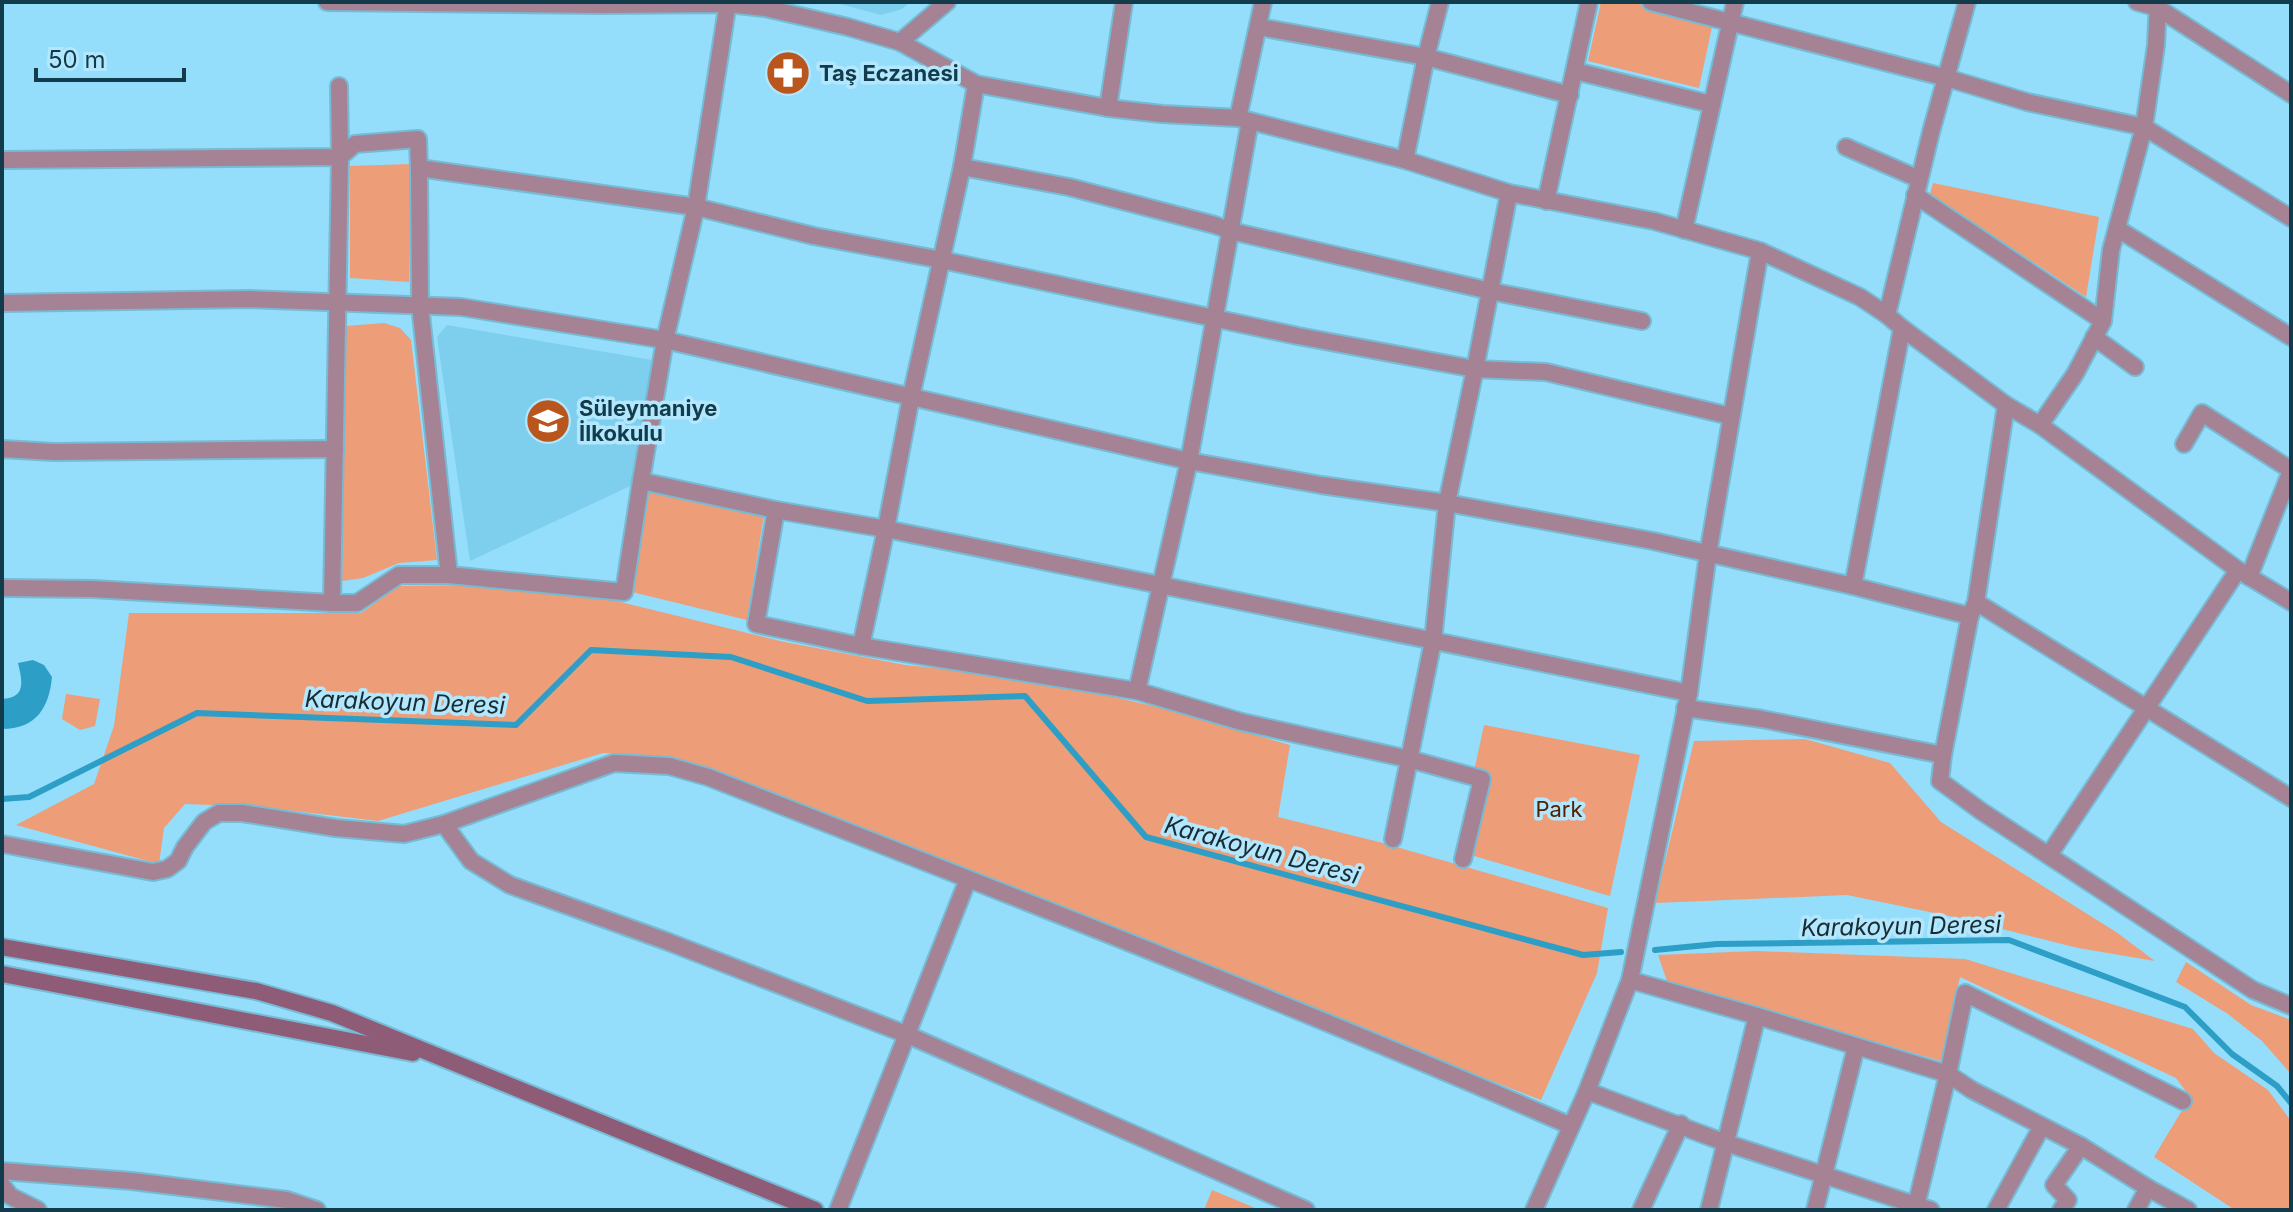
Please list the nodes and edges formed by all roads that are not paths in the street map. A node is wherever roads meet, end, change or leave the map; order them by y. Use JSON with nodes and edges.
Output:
{"nodes":[{"id":1,"x":327,"y":2,"type":"edge"},
{"id":2,"x":947,"y":2,"type":"edge"},
{"id":3,"x":1124,"y":2,"type":"edge"},
{"id":4,"x":1263,"y":2,"type":"edge"},
{"id":5,"x":1440,"y":2,"type":"edge"},
{"id":6,"x":1589,"y":2,"type":"edge"},
{"id":7,"x":1651,"y":2,"type":"edge"},
{"id":8,"x":1735,"y":2,"type":"edge"},
{"id":9,"x":1967,"y":2,"type":"edge"},
{"id":10,"x":2137,"y":2,"type":"edge"},
{"id":11,"x":521,"y":3,"type":"edge"},
{"id":12,"x":728,"y":3,"type":"edge"},
{"id":13,"x":2161,"y":4,"type":"edge"},
{"id":14,"x":1731,"y":24,"type":"junction"},
{"id":15,"x":1259,"y":27,"type":"junction"},
{"id":16,"x":900,"y":42,"type":"junction"},
{"id":17,"x":1426,"y":57,"type":"junction"},
{"id":18,"x":1575,"y":71,"type":"junction"},
{"id":19,"x":1947,"y":78,"type":"junction"},
{"id":20,"x":976,"y":84,"type":"junction"},
{"id":21,"x":339,"y":86,"type":"dead end"},
{"id":22,"x":2291,"y":94,"type":"edge"},
{"id":23,"x":1570,"y":95,"type":"junction"},
{"id":24,"x":1711,"y":104,"type":"junction"},
{"id":25,"x":1108,"y":108,"type":"junction"},
{"id":26,"x":1244,"y":120,"type":"junction"},
{"id":27,"x":2144,"y":127,"type":"junction"},
{"id":28,"x":1846,"y":147,"type":"dead end"},
{"id":29,"x":340,"y":157,"type":"junction"},
{"id":30,"x":2,"y":160,"type":"edge"},
{"id":31,"x":1405,"y":160,"type":"junction"},
{"id":32,"x":962,"y":167,"type":"junction"},
{"id":33,"x":419,"y":168,"type":"junction"},
{"id":34,"x":1917,"y":187,"type":"junction"},
{"id":35,"x":1509,"y":193,"type":"junction"},
{"id":36,"x":1546,"y":201,"type":"junction"},
{"id":37,"x":696,"y":207,"type":"junction"},
{"id":38,"x":2291,"y":218,"type":"edge"},
{"id":39,"x":2118,"y":229,"type":"junction"},
{"id":40,"x":1684,"y":230,"type":"junction"},
{"id":41,"x":1231,"y":231,"type":"junction"},
{"id":42,"x":1760,"y":251,"type":"junction"},
{"id":43,"x":942,"y":260,"type":"junction"},
{"id":44,"x":1490,"y":291,"type":"junction"},
{"id":45,"x":2,"y":303,"type":"edge"},
{"id":46,"x":337,"y":303,"type":"junction"},
{"id":47,"x":420,"y":305,"type":"junction"},
{"id":48,"x":1887,"y":315,"type":"junction"},
{"id":49,"x":1214,"y":317,"type":"junction"},
{"id":50,"x":1642,"y":321,"type":"dead end"},
{"id":51,"x":2103,"y":321,"type":"junction"},
{"id":52,"x":1902,"y":328,"type":"junction"},
{"id":53,"x":2094,"y":337,"type":"junction"},
{"id":54,"x":2291,"y":337,"type":"edge"},
{"id":55,"x":665,"y":340,"type":"junction"},
{"id":56,"x":2135,"y":367,"type":"dead end"},
{"id":57,"x":1475,"y":369,"type":"junction"},
{"id":58,"x":911,"y":397,"type":"junction"},
{"id":59,"x":2006,"y":405,"type":"junction"},
{"id":60,"x":1730,"y":416,"type":"junction"},
{"id":61,"x":2040,"y":425,"type":"junction"},
{"id":62,"x":2184,"y":444,"type":"dead end"},
{"id":63,"x":2,"y":449,"type":"edge"},
{"id":64,"x":335,"y":449,"type":"junction"},
{"id":65,"x":1189,"y":461,"type":"junction"},
{"id":66,"x":2291,"y":471,"type":"edge"},
{"id":67,"x":641,"y":481,"type":"junction"},
{"id":68,"x":1447,"y":503,"type":"junction"},
{"id":69,"x":776,"y":510,"type":"junction"},
{"id":70,"x":886,"y":529,"type":"junction"},
{"id":71,"x":1708,"y":554,"type":"junction"},
{"id":72,"x":2243,"y":573,"type":"junction"},
{"id":73,"x":449,"y":575,"type":"junction"},
{"id":74,"x":1160,"y":586,"type":"junction"},
{"id":75,"x":1853,"y":586,"type":"junction"},
{"id":76,"x":2,"y":588,"type":"edge"},
{"id":77,"x":2291,"y":602,"type":"edge"},
{"id":78,"x":332,"y":603,"type":"junction"},
{"id":79,"x":1973,"y":609,"type":"junction"},
{"id":80,"x":1433,"y":641,"type":"junction"},
{"id":81,"x":861,"y":646,"type":"junction"},
{"id":82,"x":1137,"y":691,"type":"junction"},
{"id":83,"x":1687,"y":701,"type":"junction"},
{"id":84,"x":2148,"y":707,"type":"junction"},
{"id":85,"x":1943,"y":755,"type":"junction"},
{"id":86,"x":1409,"y":759,"type":"junction"},
{"id":87,"x":2291,"y":798,"type":"edge"},
{"id":88,"x":444,"y":824,"type":"junction"},
{"id":89,"x":1393,"y":839,"type":"dead end"},
{"id":90,"x":2,"y":844,"type":"edge"},
{"id":91,"x":2049,"y":855,"type":"junction"},
{"id":92,"x":1463,"y":859,"type":"dead end"},
{"id":93,"x":968,"y":879,"type":"junction"},
{"id":94,"x":2,"y":947,"type":"edge"},
{"id":95,"x":2,"y":974,"type":"edge"},
{"id":96,"x":1630,"y":980,"type":"junction"},
{"id":97,"x":2291,"y":1006,"type":"edge"},
{"id":98,"x":1757,"y":1016,"type":"junction"},
{"id":99,"x":908,"y":1035,"type":"junction"},
{"id":100,"x":1856,"y":1047,"type":"junction"},
{"id":101,"x":447,"y":1059,"type":"junction"},
{"id":102,"x":1948,"y":1074,"type":"junction"},
{"id":103,"x":1587,"y":1091,"type":"junction"},
{"id":104,"x":2183,"y":1101,"type":"dead end"},
{"id":105,"x":1681,"y":1124,"type":"junction"},
{"id":106,"x":1571,"y":1126,"type":"junction"},
{"id":107,"x":2042,"y":1126,"type":"junction"},
{"id":108,"x":1726,"y":1143,"type":"junction"},
{"id":109,"x":2081,"y":1146,"type":"junction"},
{"id":110,"x":2,"y":1171,"type":"edge"},
{"id":111,"x":1824,"y":1176,"type":"junction"},
{"id":112,"x":2,"y":1185,"type":"edge"},
{"id":113,"x":2148,"y":1188,"type":"junction"},
{"id":114,"x":1921,"y":1209,"type":"edge"},
{"id":115,"x":38,"y":1210,"type":"edge"},
{"id":116,"x":317,"y":1210,"type":"edge"},
{"id":117,"x":815,"y":1210,"type":"edge"},
{"id":118,"x":838,"y":1210,"type":"edge"},
{"id":119,"x":1306,"y":1210,"type":"edge"},
{"id":120,"x":1534,"y":1210,"type":"edge"},
{"id":121,"x":1641,"y":1210,"type":"edge"},
{"id":122,"x":1709,"y":1210,"type":"edge"},
{"id":123,"x":1815,"y":1210,"type":"edge"},
{"id":124,"x":1996,"y":1210,"type":"edge"},
{"id":125,"x":2061,"y":1210,"type":"edge"},
{"id":126,"x":2136,"y":1210,"type":"edge"},
{"id":127,"x":2188,"y":1210,"type":"edge"}],
"edges":[{"from":1,"to":11,"type":"street"},
{"from":2,"to":16,"type":"street"},
{"from":3,"to":25,"type":"street"},
{"from":4,"to":15,"type":"street"},
{"from":5,"to":17,"type":"street"},
{"from":6,"to":18,"type":"street"},
{"from":7,"to":14,"type":"street"},
{"from":8,"to":14,"type":"street"},
{"from":9,"to":19,"type":"street"},
{"from":10,"to":13,"type":"street"},
{"from":11,"to":12,"type":"street"},
{"from":12,"to":16,"type":"street"},
{"from":12,"to":37,"type":"street"},
{"from":13,"to":22,"type":"street"},
{"from":13,"to":27,"type":"street"},
{"from":14,"to":19,"type":"street"},
{"from":14,"to":24,"type":"street"},
{"from":15,"to":17,"type":"street"},
{"from":15,"to":26,"type":"street"},
{"from":16,"to":20,"type":"street"},
{"from":17,"to":23,"type":"street"},
{"from":17,"to":31,"type":"street"},
{"from":18,"to":23,"type":"street"},
{"from":18,"to":24,"type":"street"},
{"from":19,"to":27,"type":"street"},
{"from":19,"to":34,"type":"street"},
{"from":20,"to":25,"type":"street"},
{"from":20,"to":32,"type":"street"},
{"from":21,"to":29,"type":"street"},
{"from":23,"to":36,"type":"street"},
{"from":24,"to":40,"type":"street"},
{"from":25,"to":26,"type":"street"},
{"from":26,"to":31,"type":"street"},
{"from":26,"to":41,"type":"street"},
{"from":27,"to":38,"type":"street"},
{"from":27,"to":39,"type":"street"},
{"from":28,"to":34,"type":"street"},
{"from":29,"to":30,"type":"street"},
{"from":29,"to":33,"type":"street"},
{"from":29,"to":46,"type":"street"},
{"from":31,"to":35,"type":"street"},
{"from":32,"to":41,"type":"street"},
{"from":32,"to":43,"type":"street"},
{"from":33,"to":37,"type":"street"},
{"from":33,"to":47,"type":"street"},
{"from":34,"to":48,"type":"street"},
{"from":34,"to":51,"type":"street"},
{"from":35,"to":36,"type":"street"},
{"from":35,"to":44,"type":"street"},
{"from":36,"to":40,"type":"street"},
{"from":37,"to":43,"type":"street"},
{"from":37,"to":55,"type":"street"},
{"from":39,"to":51,"type":"street"},
{"from":39,"to":54,"type":"street"},
{"from":40,"to":42,"type":"street"},
{"from":41,"to":44,"type":"street"},
{"from":41,"to":49,"type":"street"},
{"from":42,"to":48,"type":"street"},
{"from":42,"to":60,"type":"street"},
{"from":43,"to":49,"type":"street"},
{"from":43,"to":58,"type":"street"},
{"from":44,"to":50,"type":"street"},
{"from":44,"to":57,"type":"street"},
{"from":45,"to":46,"type":"street"},
{"from":46,"to":47,"type":"street"},
{"from":46,"to":64,"type":"street"},
{"from":47,"to":55,"type":"street"},
{"from":47,"to":73,"type":"street"},
{"from":48,"to":52,"type":"street"},
{"from":49,"to":57,"type":"street"},
{"from":49,"to":65,"type":"street"},
{"from":51,"to":53,"type":"street"},
{"from":52,"to":59,"type":"street"},
{"from":52,"to":75,"type":"street"},
{"from":53,"to":56,"type":"street"},
{"from":53,"to":61,"type":"street"},
{"from":55,"to":58,"type":"street"},
{"from":55,"to":67,"type":"street"},
{"from":57,"to":60,"type":"street"},
{"from":57,"to":68,"type":"street"},
{"from":58,"to":65,"type":"street"},
{"from":58,"to":70,"type":"street"},
{"from":59,"to":61,"type":"street"},
{"from":59,"to":79,"type":"street"},
{"from":60,"to":71,"type":"street"},
{"from":61,"to":72,"type":"street"},
{"from":62,"to":66,"type":"street"},
{"from":63,"to":64,"type":"street"},
{"from":64,"to":78,"type":"street"},
{"from":65,"to":68,"type":"street"},
{"from":65,"to":74,"type":"street"},
{"from":66,"to":72,"type":"street"},
{"from":67,"to":69,"type":"street"},
{"from":67,"to":73,"type":"street"},
{"from":68,"to":71,"type":"street"},
{"from":68,"to":80,"type":"street"},
{"from":69,"to":70,"type":"street"},
{"from":69,"to":81,"type":"street"},
{"from":70,"to":74,"type":"street"},
{"from":70,"to":81,"type":"street"},
{"from":71,"to":75,"type":"street"},
{"from":71,"to":83,"type":"street"},
{"from":72,"to":77,"type":"street"},
{"from":72,"to":84,"type":"street"},
{"from":73,"to":78,"type":"street"},
{"from":74,"to":80,"type":"street"},
{"from":74,"to":82,"type":"street"},
{"from":75,"to":79,"type":"street"},
{"from":76,"to":78,"type":"street"},
{"from":79,"to":84,"type":"street"},
{"from":79,"to":85,"type":"street"},
{"from":80,"to":83,"type":"street"},
{"from":80,"to":86,"type":"street"},
{"from":81,"to":82,"type":"street"},
{"from":82,"to":86,"type":"street"},
{"from":83,"to":85,"type":"street"},
{"from":83,"to":96,"type":"street"},
{"from":84,"to":87,"type":"street"},
{"from":84,"to":91,"type":"street"},
{"from":85,"to":91,"type":"street"},
{"from":86,"to":89,"type":"street"},
{"from":86,"to":92,"type":"street"},
{"from":88,"to":90,"type":"street"},
{"from":88,"to":93,"type":"street"},
{"from":88,"to":99,"type":"street"},
{"from":91,"to":97,"type":"street"},
{"from":93,"to":99,"type":"street"},
{"from":93,"to":106,"type":"street"},
{"from":94,"to":101,"type":"main road"},
{"from":95,"to":101,"type":"main road"},
{"from":96,"to":98,"type":"street"},
{"from":96,"to":103,"type":"street"},
{"from":98,"to":100,"type":"street"},
{"from":98,"to":108,"type":"street"},
{"from":99,"to":118,"type":"street"},
{"from":99,"to":119,"type":"street"},
{"from":100,"to":102,"type":"street"},
{"from":100,"to":111,"type":"street"},
{"from":101,"to":117,"type":"main road"},
{"from":102,"to":104,"type":"street"},
{"from":102,"to":107,"type":"street"},
{"from":102,"to":114,"type":"street"},
{"from":103,"to":105,"type":"street"},
{"from":103,"to":106,"type":"street"},
{"from":105,"to":108,"type":"street"},
{"from":105,"to":121,"type":"street"},
{"from":106,"to":120,"type":"street"},
{"from":107,"to":109,"type":"street"},
{"from":107,"to":124,"type":"street"},
{"from":108,"to":111,"type":"street"},
{"from":108,"to":122,"type":"street"},
{"from":109,"to":113,"type":"street"},
{"from":109,"to":125,"type":"street"},
{"from":110,"to":116,"type":"street"},
{"from":111,"to":114,"type":"street"},
{"from":111,"to":123,"type":"street"},
{"from":112,"to":115,"type":"street"},
{"from":113,"to":126,"type":"street"},
{"from":113,"to":127,"type":"street"}]}
